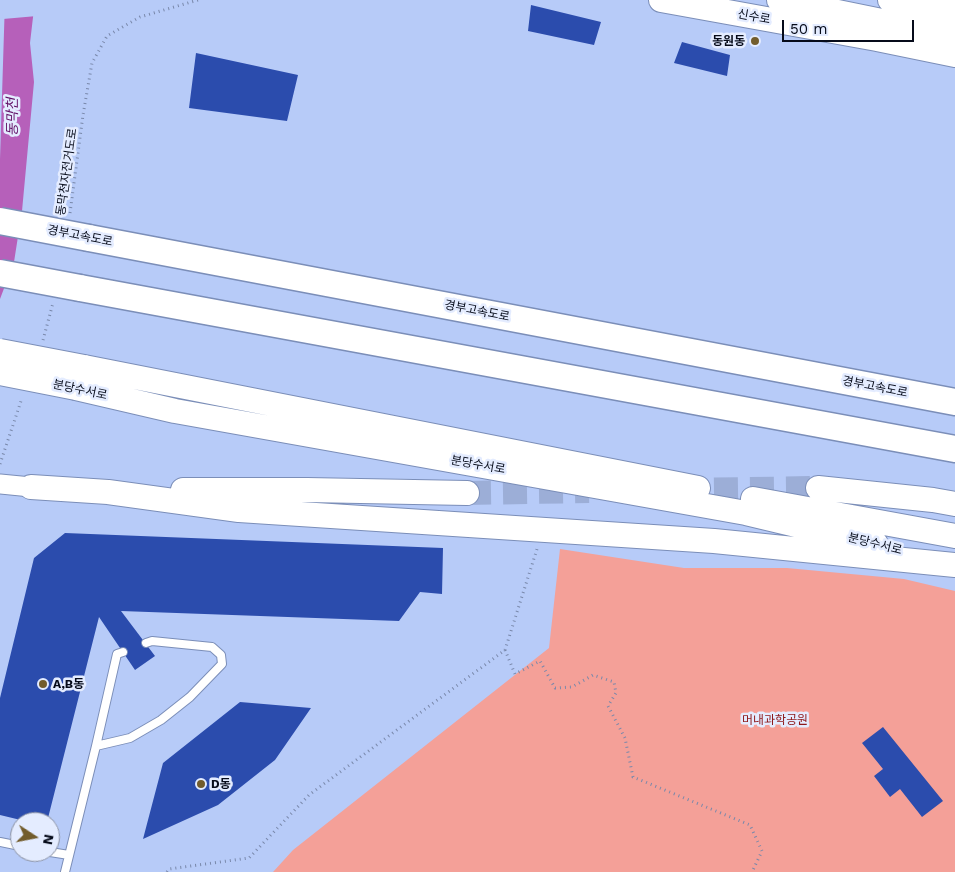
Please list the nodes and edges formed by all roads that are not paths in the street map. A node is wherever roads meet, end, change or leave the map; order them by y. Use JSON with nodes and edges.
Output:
{"nodes":[{"id":1,"x":661,"y":0,"type":"edge"},
{"id":2,"x":778,"y":0,"type":"edge"},
{"id":3,"x":955,"y":12,"type":"edge"},
{"id":4,"x":883,"y":20,"type":"edge"},
{"id":5,"x":955,"y":36,"type":"edge"},
{"id":6,"x":955,"y":55,"type":"edge"},
{"id":7,"x":955,"y":65,"type":"edge"},
{"id":8,"x":0,"y":221,"type":"edge"},
{"id":9,"x":0,"y":273,"type":"edge"},
{"id":10,"x":0,"y":351,"type":"edge"},
{"id":11,"x":0,"y":373,"type":"edge"},
{"id":12,"x":80,"y":378,"type":"junction"},
{"id":13,"x":955,"y":402,"type":"edge"},
{"id":14,"x":955,"y":450,"type":"edge"},
{"id":15,"x":0,"y":484,"type":"edge"},
{"id":16,"x":31,"y":487,"type":"joint"},
{"id":17,"x":818,"y":488,"type":"tunnel mouth"},
{"id":18,"x":108,"y":492,"type":"junction"},
{"id":19,"x":467,"y":493,"type":"tunnel mouth"},
{"id":20,"x":955,"y":504,"type":"edge"},
{"id":21,"x":955,"y":536,"type":"edge"},
{"id":22,"x":955,"y":564,"type":"edge"},
{"id":23,"x":146,"y":643,"type":"dead end"},
{"id":24,"x":123,"y":652,"type":"dead end"},
{"id":25,"x":96,"y":746,"type":"junction"},
{"id":26,"x":60,"y":854,"type":"edge"},
{"id":27,"x":69,"y":855,"type":"junction"},
{"id":28,"x":65,"y":872,"type":"edge"}],
"edges":[{"from":1,"to":4,"type":"main road","name":"신수로"},
{"from":2,"to":4,"type":"main road"},
{"from":3,"to":4,"type":"main road"},
{"from":4,"to":5,"type":"main road"},
{"from":4,"to":6,"type":"main road"},
{"from":4,"to":7,"type":"main road"},
{"from":8,"to":13,"type":"highway","name":"경부고속도로","bridge":true},
{"from":9,"to":14,"type":"highway","bridge":true},
{"from":10,"to":12,"type":"main road","name":"분당수서로","bridge":true},
{"from":11,"to":12,"type":"main road","name":"분당수서로","bridge":true},
{"from":12,"to":21,"type":"main road","name":"분당수서로"},
{"from":12,"to":22,"type":"main road","name":"분당수서로"},
{"from":15,"to":16,"type":"street"},
{"from":16,"to":18,"type":"main road"},
{"from":17,"to":20,"type":"main road"},
{"from":18,"to":19,"type":"main road"},
{"from":18,"to":22,"type":"main road"},
{"from":23,"to":25,"type":"lane"},
{"from":24,"to":25,"type":"lane"},
{"from":25,"to":27,"type":"lane"},
{"from":26,"to":27,"type":"lane"},
{"from":27,"to":28,"type":"lane"}]}
